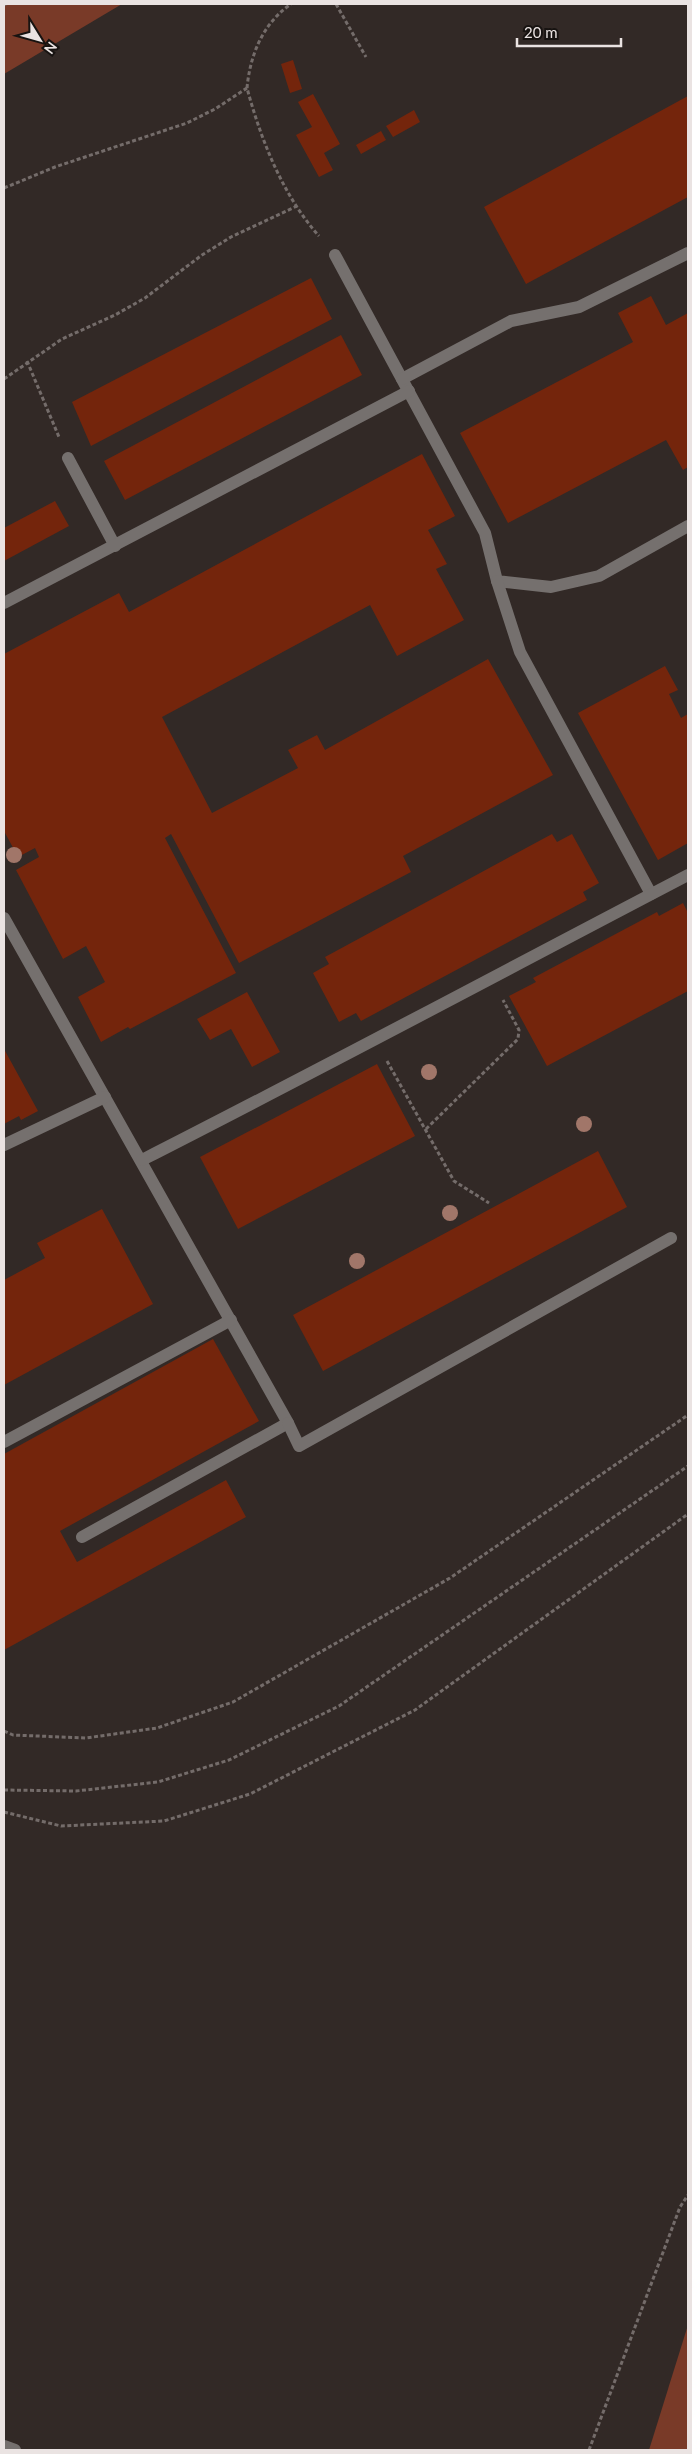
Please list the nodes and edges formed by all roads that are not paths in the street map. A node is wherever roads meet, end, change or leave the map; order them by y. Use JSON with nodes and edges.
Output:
{"nodes":[{"id":1,"x":688,"y":253,"type":"edge"},
{"id":2,"x":335,"y":255,"type":"road end"},
{"id":3,"x":402,"y":379,"type":"junction"},
{"id":4,"x":409,"y":391,"type":"junction"},
{"id":5,"x":68,"y":458,"type":"road end"},
{"id":6,"x":688,"y":526,"type":"edge"},
{"id":7,"x":115,"y":546,"type":"junction"},
{"id":8,"x":497,"y":581,"type":"junction"},
{"id":9,"x":4,"y":603,"type":"edge"},
{"id":10,"x":688,"y":875,"type":"edge"},
{"id":11,"x":652,"y":894,"type":"junction"},
{"id":12,"x":4,"y":918,"type":"edge"},
{"id":13,"x":105,"y":1097,"type":"junction"},
{"id":14,"x":4,"y":1145,"type":"edge"},
{"id":15,"x":142,"y":1160,"type":"junction"},
{"id":16,"x":671,"y":1238,"type":"dead end"},
{"id":17,"x":231,"y":1320,"type":"junction"},
{"id":18,"x":288,"y":1423,"type":"junction"},
{"id":19,"x":4,"y":1442,"type":"edge"},
{"id":20,"x":82,"y":1536,"type":"dead end"},
{"id":21,"x":4,"y":2446,"type":"edge"},
{"id":22,"x":15,"y":2450,"type":"edge"}],
"edges":[{"from":1,"to":3,"type":"street"},
{"from":2,"to":3,"type":"street"},
{"from":3,"to":4,"type":"street"},
{"from":4,"to":7,"type":"street"},
{"from":4,"to":8,"type":"street"},
{"from":5,"to":7,"type":"street"},
{"from":6,"to":8,"type":"street"},
{"from":7,"to":9,"type":"street"},
{"from":8,"to":11,"type":"street"},
{"from":10,"to":11,"type":"street"},
{"from":11,"to":15,"type":"street"},
{"from":12,"to":13,"type":"street"},
{"from":13,"to":14,"type":"street"},
{"from":13,"to":15,"type":"street"},
{"from":15,"to":17,"type":"street"},
{"from":16,"to":18,"type":"street"},
{"from":17,"to":18,"type":"street"},
{"from":17,"to":19,"type":"street"},
{"from":18,"to":20,"type":"street"},
{"from":21,"to":22,"type":"street"}]}
